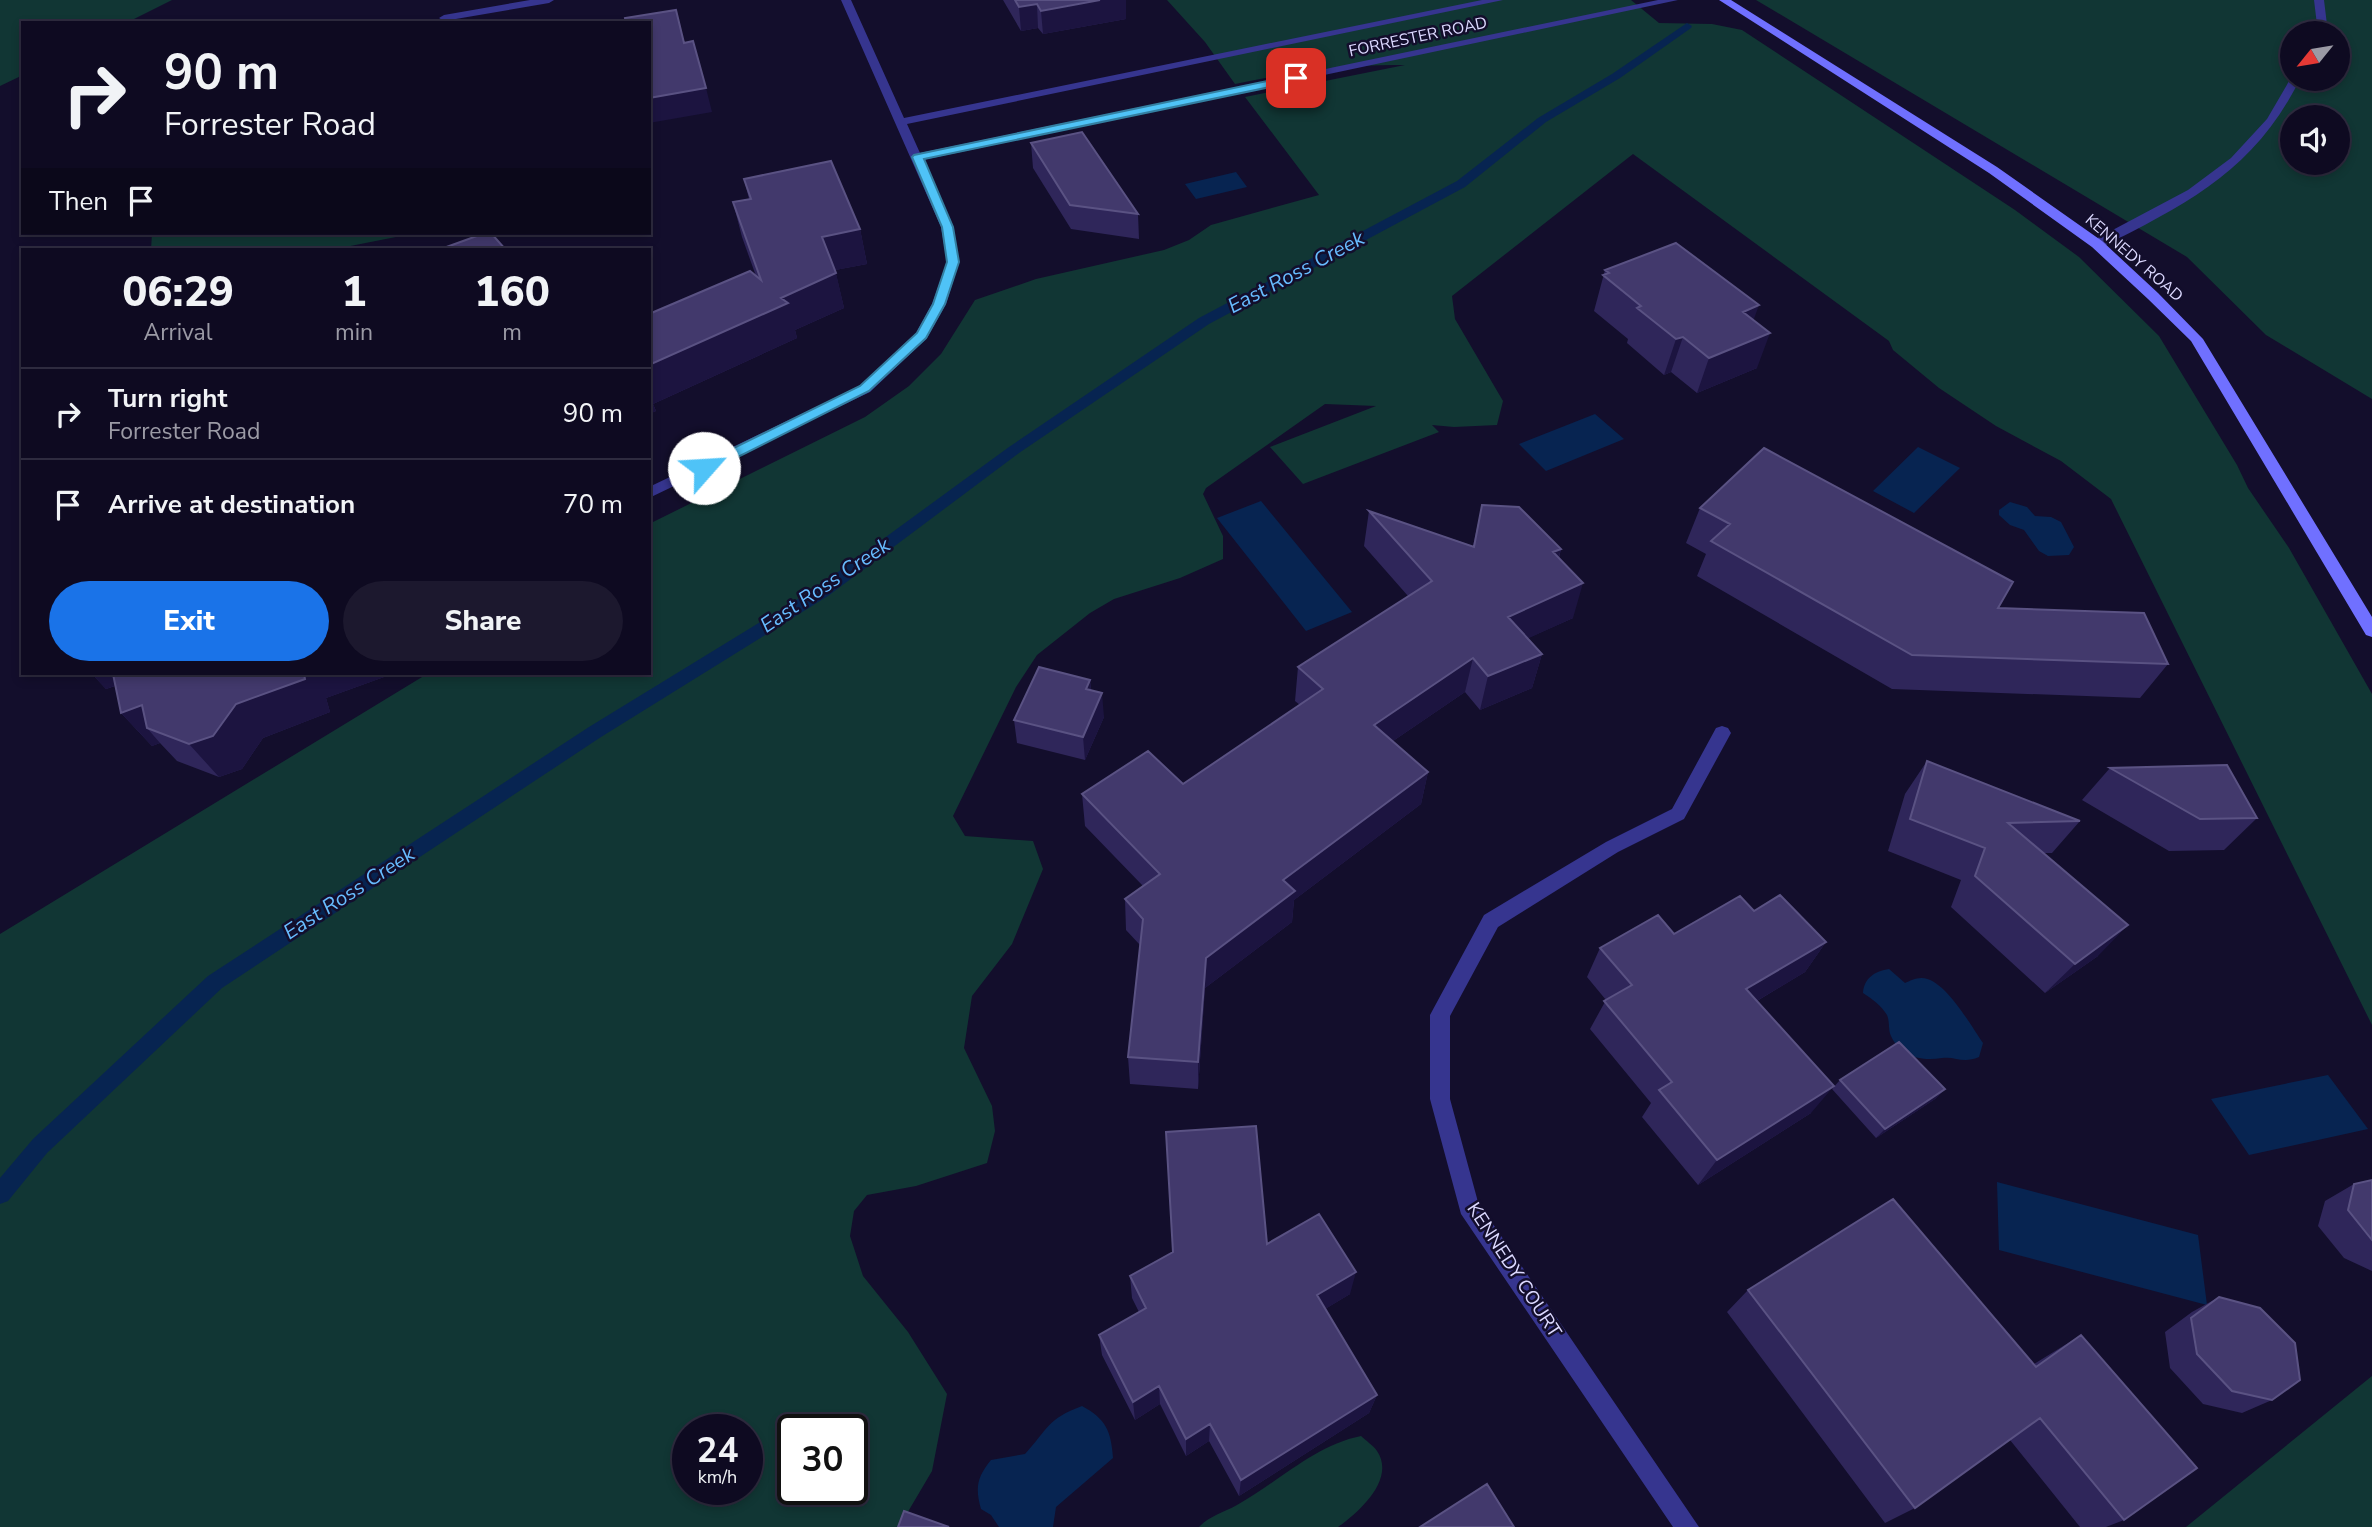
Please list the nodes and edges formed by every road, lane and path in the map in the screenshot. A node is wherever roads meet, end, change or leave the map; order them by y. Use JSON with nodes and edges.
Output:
{"nodes":[{"id":1,"x":550,"y":0,"type":"edge"},
{"id":2,"x":846,"y":0,"type":"edge"},
{"id":3,"x":1498,"y":0,"type":"edge"},
{"id":4,"x":1673,"y":0,"type":"edge"},
{"id":5,"x":1724,"y":0,"type":"edge"},
{"id":6,"x":2319,"y":0,"type":"edge"},
{"id":7,"x":444,"y":18,"type":"dead end"},
{"id":8,"x":2322,"y":21,"type":"edge"},
{"id":9,"x":2288,"y":91,"type":"edge"},
{"id":10,"x":902,"y":122,"type":"junction"},
{"id":11,"x":918,"y":157,"type":"junction"},
{"id":12,"x":2097,"y":244,"type":"junction"},
{"id":13,"x":651,"y":492,"type":"edge"},
{"id":14,"x":2372,"y":631,"type":"edge"},
{"id":15,"x":1723,"y":733,"type":"dead end"},
{"id":16,"x":1687,"y":1527,"type":"edge"}],
"edges":[{"from":1,"to":7,"type":"street"},
{"from":2,"to":10,"type":"street"},
{"from":3,"to":10,"type":"street","name":"FORRESTER ROAD"},
{"from":4,"to":11,"type":"street","name":"FORRESTER ROAD"},
{"from":5,"to":12,"type":"street","name":"KENNEDY ROAD"},
{"from":6,"to":8,"type":"street"},
{"from":9,"to":12,"type":"street"},
{"from":10,"to":11,"type":"street"},
{"from":11,"to":13,"type":"street"},
{"from":12,"to":14,"type":"street","name":"KENNEDY ROAD"},
{"from":15,"to":16,"type":"street","name":"KENNEDY COURT"}]}
